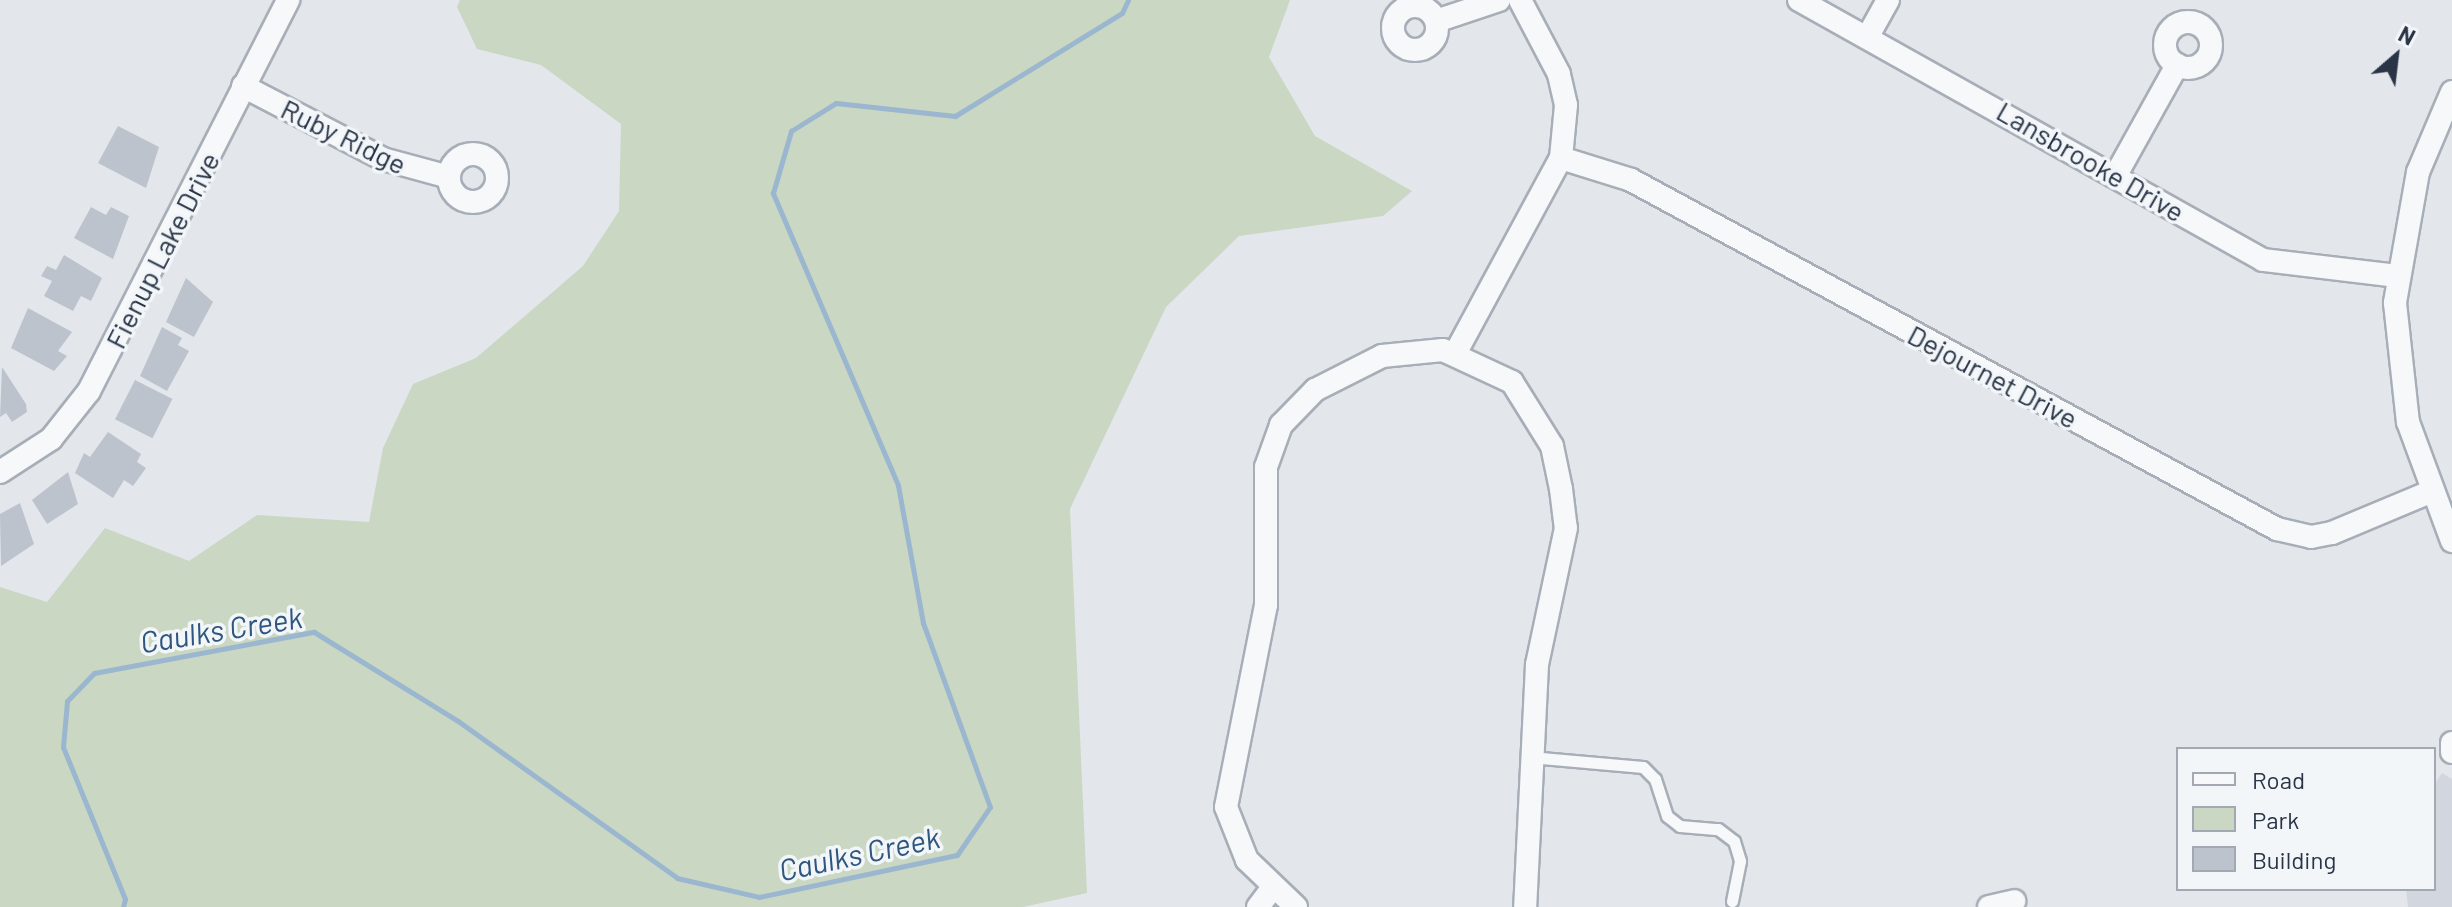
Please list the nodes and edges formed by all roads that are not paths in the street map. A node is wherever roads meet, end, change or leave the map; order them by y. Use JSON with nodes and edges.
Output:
{"nodes":[{"id":1,"x":288,"y":0,"type":"edge"},
{"id":2,"x":1499,"y":0,"type":"edge"},
{"id":3,"x":1520,"y":0,"type":"edge"},
{"id":4,"x":1799,"y":0,"type":"edge"},
{"id":5,"x":1888,"y":0,"type":"edge"},
{"id":6,"x":1439,"y":20,"type":"dead end"},
{"id":7,"x":1868,"y":36,"type":"junction"},
{"id":8,"x":2177,"y":65,"type":"dead end"},
{"id":9,"x":243,"y":86,"type":"junction"},
{"id":10,"x":2452,"y":92,"type":"edge"},
{"id":11,"x":1561,"y":158,"type":"junction"},
{"id":12,"x":2117,"y":173,"type":"junction"},
{"id":13,"x":449,"y":177,"type":"dead end"},
{"id":14,"x":2397,"y":276,"type":"junction"},
{"id":15,"x":1456,"y":352,"type":"junction"},
{"id":16,"x":0,"y":472,"type":"edge"},
{"id":17,"x":2430,"y":492,"type":"junction"},
{"id":18,"x":2452,"y":541,"type":"edge"},
{"id":19,"x":2452,"y":743,"type":"edge"},
{"id":20,"x":2452,"y":752,"type":"edge"},
{"id":21,"x":1530,"y":757,"type":"junction"},
{"id":22,"x":1273,"y":887,"type":"junction"},
{"id":23,"x":1732,"y":901,"type":"dead end"},
{"id":24,"x":2014,"y":901,"type":"dead end"},
{"id":25,"x":1258,"y":907,"type":"edge"},
{"id":26,"x":1296,"y":907,"type":"edge"},
{"id":27,"x":1525,"y":907,"type":"edge"},
{"id":28,"x":1989,"y":907,"type":"edge"}],
"edges":[{"from":1,"to":9,"type":"street","name":"Fienup Lake Drive"},
{"from":2,"to":6,"type":"street"},
{"from":3,"to":11,"type":"street"},
{"from":4,"to":7,"type":"street","name":"Lansbrooke Drive"},
{"from":5,"to":7,"type":"street"},
{"from":7,"to":12,"type":"street","name":"Lansbrooke Drive"},
{"from":8,"to":12,"type":"street"},
{"from":9,"to":13,"type":"street","name":"Ruby Ridge"},
{"from":9,"to":16,"type":"street","name":"Fienup Lake Drive"},
{"from":10,"to":14,"type":"street"},
{"from":11,"to":15,"type":"street"},
{"from":11,"to":17,"type":"street","name":"Dejournet Drive"},
{"from":12,"to":14,"type":"street","name":"Lansbrooke Drive"},
{"from":14,"to":17,"type":"street"},
{"from":15,"to":21,"type":"street"},
{"from":15,"to":22,"type":"street"},
{"from":17,"to":18,"type":"street"},
{"from":19,"to":20,"type":"street"},
{"from":21,"to":23,"type":"lane"},
{"from":21,"to":27,"type":"street"},
{"from":22,"to":25,"type":"street"},
{"from":22,"to":26,"type":"street"},
{"from":24,"to":28,"type":"street"}]}
